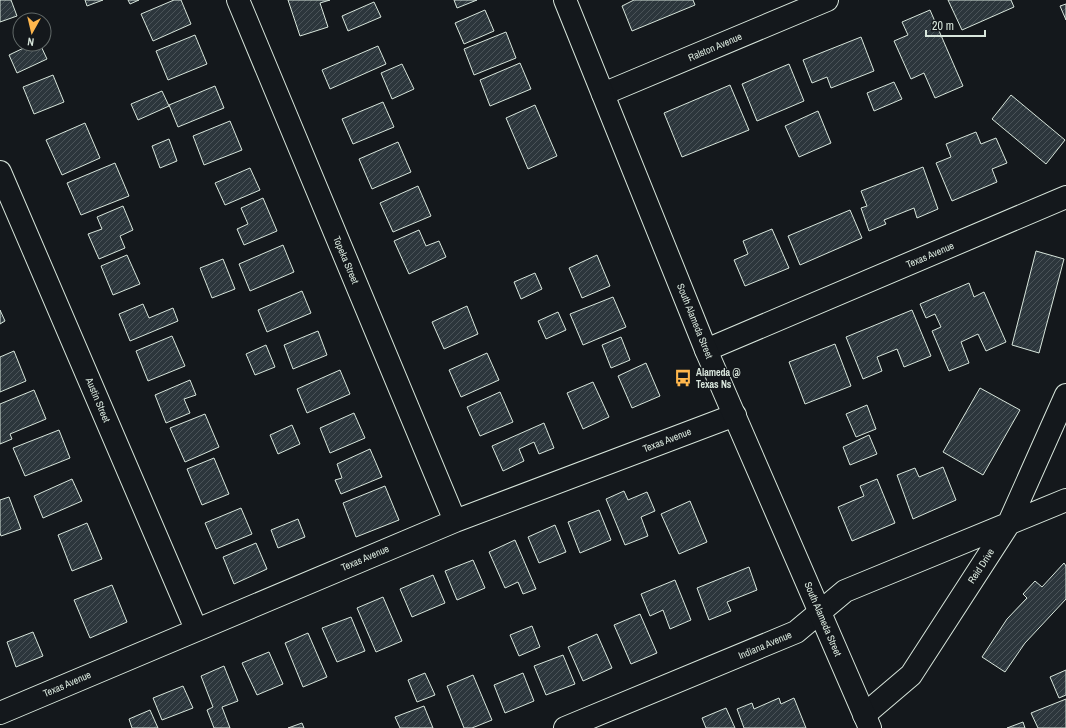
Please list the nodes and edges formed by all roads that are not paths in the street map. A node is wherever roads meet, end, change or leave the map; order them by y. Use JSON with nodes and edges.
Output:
{"nodes":[{"id":1,"x":238,"y":0,"type":"edge"},
{"id":2,"x":565,"y":0,"type":"edge"},
{"id":3,"x":827,"y":0,"type":"edge"},
{"id":4,"x":603,"y":94,"type":"junction"},
{"id":5,"x":0,"y":172,"type":"edge"},
{"id":6,"x":1066,"y":197,"type":"edge"},
{"id":7,"x":706,"y":350,"type":"junction"},
{"id":8,"x":1066,"y":395,"type":"edge"},
{"id":9,"x":735,"y":415,"type":"junction"},
{"id":10,"x":1066,"y":500,"type":"edge"},
{"id":11,"x":454,"y":520,"type":"junction"},
{"id":12,"x":1008,"y":525,"type":"junction"},
{"id":13,"x":820,"y":612,"type":"junction"},
{"id":14,"x":196,"y":629,"type":"junction"},
{"id":15,"x":0,"y":713,"type":"edge"},
{"id":16,"x":867,"y":721,"type":"edge"},
{"id":17,"x":565,"y":728,"type":"edge"}],
"edges":[{"from":1,"to":11,"type":"street","name":"Topeka Street"},
{"from":2,"to":4,"type":"street","name":"South Alameda Street"},
{"from":3,"to":4,"type":"street","name":"Ralston Avenue"},
{"from":4,"to":7,"type":"street","name":"South Alameda Street"},
{"from":5,"to":14,"type":"street","name":"Austin Street"},
{"from":6,"to":7,"type":"street","name":"Texas Avenue"},
{"from":7,"to":9,"type":"street","name":"South Alameda Street"},
{"from":8,"to":12,"type":"street","name":"Reid Drive"},
{"from":9,"to":11,"type":"street","name":"Texas Avenue"},
{"from":9,"to":13,"type":"street","name":"South Alameda Street"},
{"from":10,"to":12,"type":"street","name":"Indiana Avenue"},
{"from":11,"to":14,"type":"street","name":"Texas Avenue"},
{"from":12,"to":13,"type":"street","name":"Indiana Avenue"},
{"from":12,"to":16,"type":"street","name":"Reid Drive"},
{"from":13,"to":16,"type":"street","name":"South Alameda Street"},
{"from":13,"to":17,"type":"street","name":"Indiana Avenue"},
{"from":14,"to":15,"type":"street","name":"Texas Avenue"}]}
